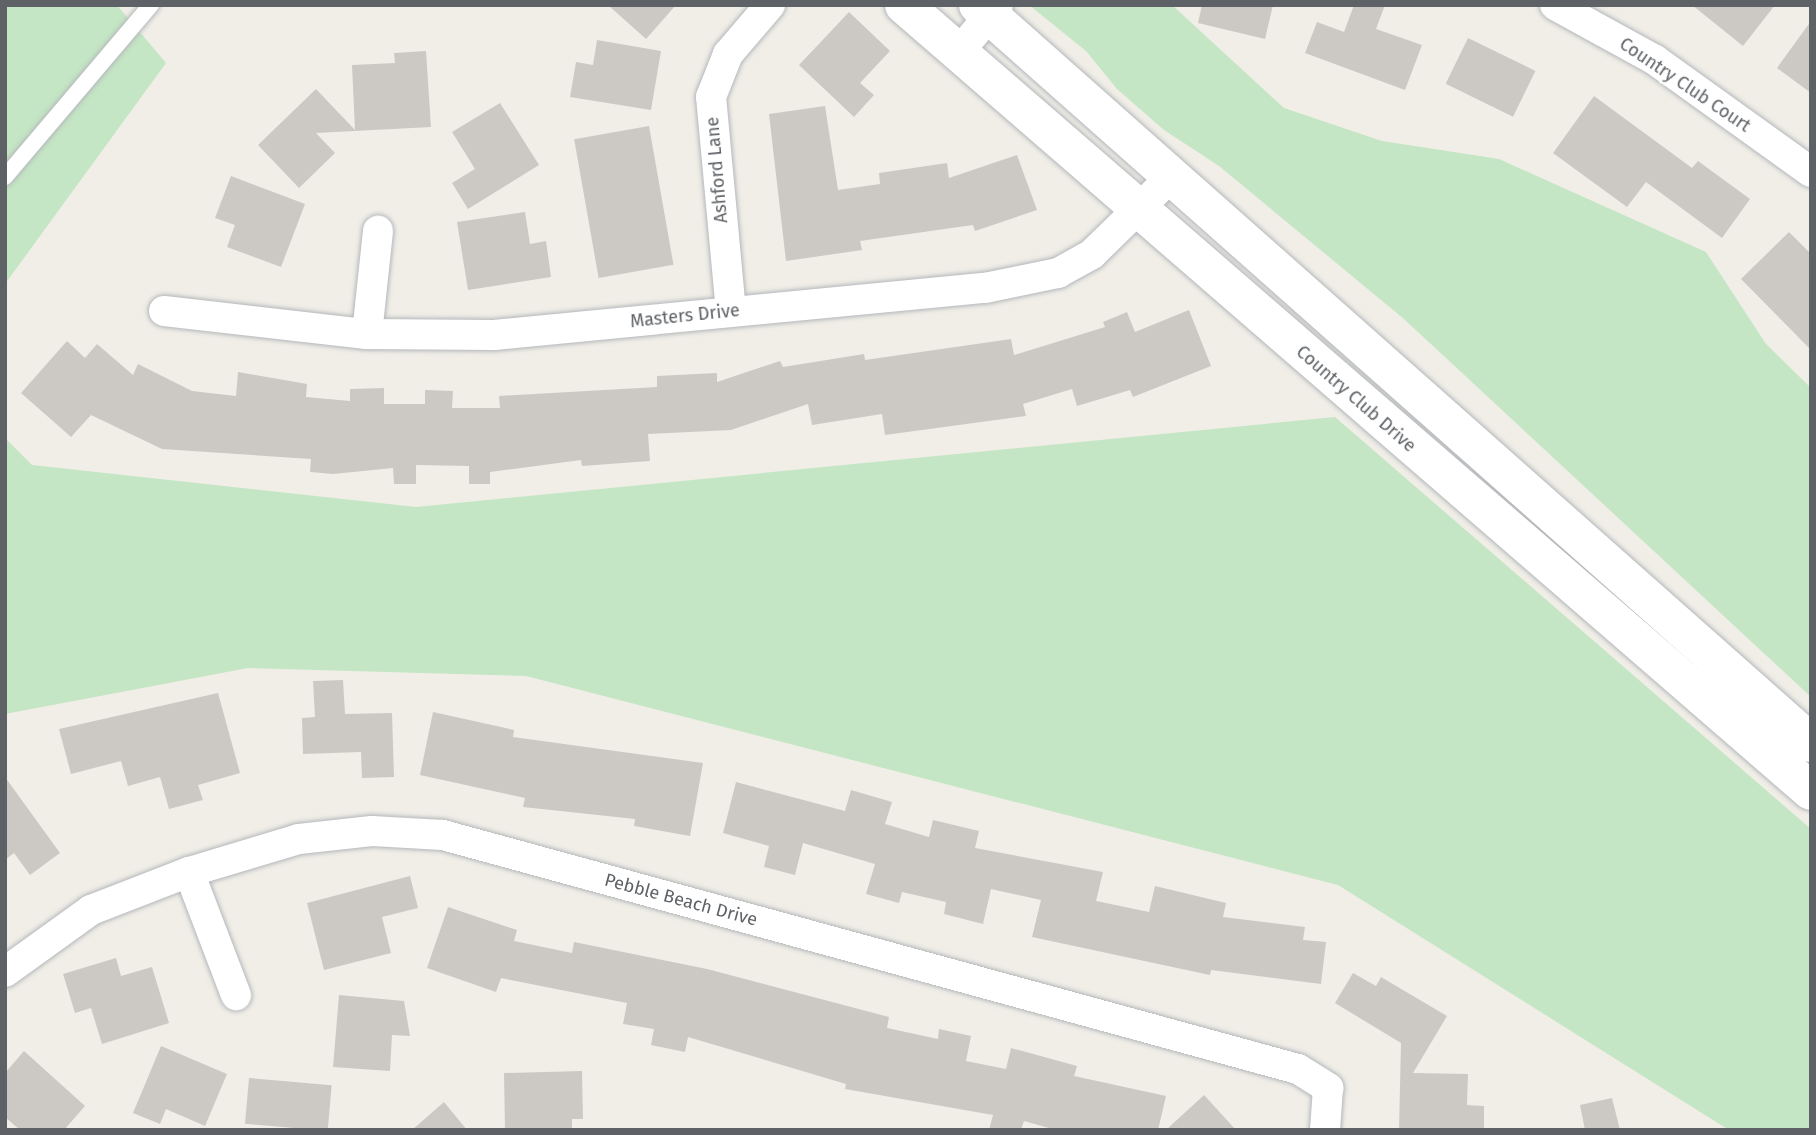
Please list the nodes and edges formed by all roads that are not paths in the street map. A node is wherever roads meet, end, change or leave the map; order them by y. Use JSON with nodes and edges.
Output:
{"nodes":[{"id":1,"x":151,"y":5,"type":"edge"},
{"id":2,"x":770,"y":5,"type":"edge"},
{"id":3,"x":904,"y":5,"type":"edge"},
{"id":4,"x":1555,"y":5,"type":"edge"},
{"id":5,"x":988,"y":8,"type":"edge"},
{"id":6,"x":959,"y":52,"type":"junction"},
{"id":7,"x":1811,"y":172,"type":"edge"},
{"id":8,"x":5,"y":177,"type":"edge"},
{"id":9,"x":1170,"y":178,"type":"junction"},
{"id":10,"x":1138,"y":211,"type":"junction"},
{"id":11,"x":379,"y":231,"type":"dead end"},
{"id":12,"x":163,"y":311,"type":"dead end"},
{"id":13,"x":731,"y":312,"type":"junction"},
{"id":14,"x":367,"y":334,"type":"junction"},
{"id":15,"x":1811,"y":743,"type":"edge"},
{"id":16,"x":1811,"y":791,"type":"edge"},
{"id":17,"x":189,"y":872,"type":"junction"},
{"id":18,"x":5,"y":972,"type":"edge"},
{"id":19,"x":236,"y":995,"type":"dead end"},
{"id":20,"x":1325,"y":1130,"type":"edge"}],
"edges":[{"from":1,"to":8,"type":"lane"},
{"from":2,"to":13,"type":"street","name":"Ashford Lane"},
{"from":3,"to":6,"type":"main road","name":"Country Club Drive"},
{"from":4,"to":7,"type":"street","name":"Country Club Court"},
{"from":5,"to":6,"type":"street"},
{"from":5,"to":9,"type":"main road"},
{"from":6,"to":10,"type":"main road","name":"Country Club Drive"},
{"from":9,"to":10,"type":"street","name":"Masters Drive"},
{"from":9,"to":15,"type":"main road"},
{"from":10,"to":13,"type":"street","name":"Masters Drive"},
{"from":10,"to":16,"type":"main road","name":"Country Club Drive"},
{"from":11,"to":14,"type":"street"},
{"from":12,"to":14,"type":"street","name":"Masters Drive"},
{"from":13,"to":14,"type":"street","name":"Masters Drive"},
{"from":17,"to":18,"type":"street","name":"Pebble Beach Drive"},
{"from":17,"to":19,"type":"street"},
{"from":17,"to":20,"type":"street","name":"Pebble Beach Drive"}]}
